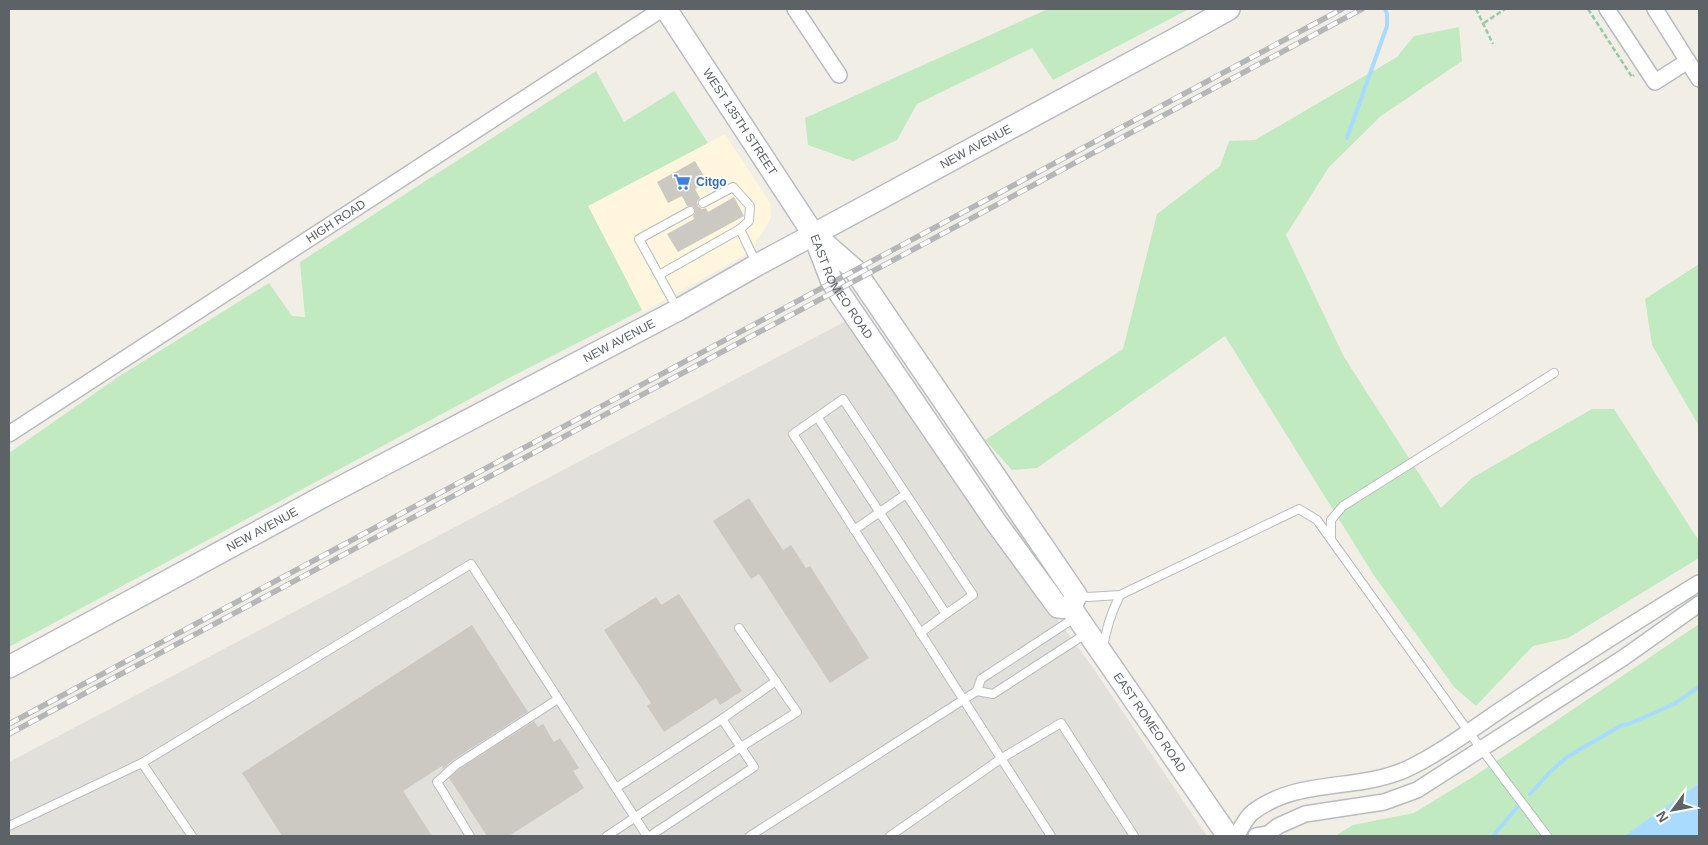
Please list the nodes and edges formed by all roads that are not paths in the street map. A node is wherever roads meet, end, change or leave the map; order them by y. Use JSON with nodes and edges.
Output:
{"nodes":[{"id":1,"x":664,"y":9,"type":"edge"},
{"id":2,"x":795,"y":9,"type":"edge"},
{"id":3,"x":1229,"y":9,"type":"edge"},
{"id":4,"x":1607,"y":9,"type":"edge"},
{"id":5,"x":1655,"y":9,"type":"edge"},
{"id":6,"x":1688,"y":61,"type":"junction"},
{"id":7,"x":839,"y":75,"type":"dead end"},
{"id":8,"x":1699,"y":78,"type":"edge"},
{"id":9,"x":703,"y":203,"type":"dead end"},
{"id":10,"x":690,"y":210,"type":"dead end"},
{"id":11,"x":740,"y":229,"type":"junction"},
{"id":12,"x":814,"y":235,"type":"junction"},
{"id":13,"x":757,"y":265,"type":"junction"},
{"id":14,"x":659,"y":275,"type":"junction"},
{"id":15,"x":678,"y":310,"type":"junction"},
{"id":16,"x":1554,"y":373,"type":"dead end"},
{"id":17,"x":818,"y":418,"type":"junction"},
{"id":18,"x":9,"y":434,"type":"edge"},
{"id":19,"x":906,"y":494,"type":"junction"},
{"id":20,"x":879,"y":512,"type":"junction"},
{"id":21,"x":854,"y":530,"type":"junction"},
{"id":22,"x":1331,"y":539,"type":"junction"},
{"id":23,"x":1699,"y":583,"type":"edge"},
{"id":24,"x":1120,"y":595,"type":"junction"},
{"id":25,"x":1699,"y":604,"type":"edge"},
{"id":26,"x":1078,"y":613,"type":"junction"},
{"id":27,"x":946,"y":614,"type":"junction"},
{"id":28,"x":739,"y":628,"type":"dead end"},
{"id":29,"x":920,"y":633,"type":"junction"},
{"id":30,"x":1102,"y":653,"type":"junction"},
{"id":31,"x":9,"y":667,"type":"edge"},
{"id":32,"x":776,"y":681,"type":"junction"},
{"id":33,"x":977,"y":691,"type":"junction"},
{"id":34,"x":558,"y":699,"type":"junction"},
{"id":35,"x":963,"y":700,"type":"junction"},
{"id":36,"x":722,"y":719,"type":"junction"},
{"id":37,"x":1468,"y":731,"type":"junction"},
{"id":38,"x":741,"y":747,"type":"junction"},
{"id":39,"x":1482,"y":749,"type":"junction"},
{"id":40,"x":1002,"y":758,"type":"junction"},
{"id":41,"x":142,"y":763,"type":"junction"},
{"id":42,"x":616,"y":788,"type":"junction"},
{"id":43,"x":635,"y":818,"type":"junction"},
{"id":44,"x":9,"y":826,"type":"edge"},
{"id":45,"x":192,"y":836,"type":"edge"},
{"id":46,"x":470,"y":836,"type":"edge"},
{"id":47,"x":607,"y":836,"type":"edge"},
{"id":48,"x":648,"y":836,"type":"edge"},
{"id":49,"x":750,"y":836,"type":"edge"},
{"id":50,"x":890,"y":836,"type":"edge"},
{"id":51,"x":1051,"y":836,"type":"edge"},
{"id":52,"x":1134,"y":836,"type":"edge"},
{"id":53,"x":1228,"y":836,"type":"edge"},
{"id":54,"x":1236,"y":836,"type":"edge"},
{"id":55,"x":1256,"y":836,"type":"edge"},
{"id":56,"x":1547,"y":836,"type":"edge"}],
"edges":[{"from":1,"to":12,"type":"main road","name":"WEST 135TH STREET"},
{"from":1,"to":18,"type":"street","name":"HIGH ROAD"},
{"from":2,"to":7,"type":"street"},
{"from":3,"to":12,"type":"main road","name":"NEW AVENUE"},
{"from":4,"to":6,"type":"street"},
{"from":5,"to":6,"type":"street"},
{"from":6,"to":8,"type":"street"},
{"from":9,"to":11,"type":"lane"},
{"from":10,"to":14,"type":"lane"},
{"from":11,"to":13,"type":"lane"},
{"from":11,"to":14,"type":"lane"},
{"from":12,"to":13,"type":"main road","name":"NEW AVENUE"},
{"from":12,"to":26,"type":"main road","name":"EAST ROMEO ROAD"},
{"from":13,"to":15,"type":"main road","name":"NEW AVENUE"},
{"from":14,"to":15,"type":"lane"},
{"from":15,"to":31,"type":"main road","name":"NEW AVENUE"},
{"from":16,"to":22,"type":"lane"},
{"from":17,"to":19,"type":"lane"},
{"from":17,"to":20,"type":"lane"},
{"from":17,"to":21,"type":"lane"},
{"from":19,"to":20,"type":"lane"},
{"from":19,"to":27,"type":"lane"},
{"from":20,"to":21,"type":"lane"},
{"from":20,"to":27,"type":"lane"},
{"from":21,"to":29,"type":"lane"},
{"from":22,"to":24,"type":"lane"},
{"from":22,"to":37,"type":"lane"},
{"from":23,"to":37,"type":"street"},
{"from":24,"to":26,"type":"lane"},
{"from":24,"to":30,"type":"lane"},
{"from":25,"to":39,"type":"street"},
{"from":26,"to":30,"type":"main road","name":"EAST ROMEO ROAD"},
{"from":26,"to":33,"type":"lane"},
{"from":26,"to":33,"type":"lane"},
{"from":27,"to":29,"type":"lane"},
{"from":28,"to":32,"type":"lane"},
{"from":29,"to":35,"type":"lane"},
{"from":30,"to":53,"type":"main road","name":"EAST ROMEO ROAD"},
{"from":32,"to":36,"type":"lane"},
{"from":32,"to":38,"type":"lane"},
{"from":33,"to":35,"type":"lane"},
{"from":34,"to":41,"type":"lane"},
{"from":34,"to":42,"type":"lane"},
{"from":34,"to":46,"type":"lane"},
{"from":35,"to":40,"type":"lane"},
{"from":35,"to":49,"type":"lane"},
{"from":36,"to":38,"type":"lane"},
{"from":36,"to":42,"type":"lane"},
{"from":37,"to":39,"type":"lane"},
{"from":37,"to":54,"type":"street"},
{"from":38,"to":43,"type":"lane"},
{"from":38,"to":48,"type":"lane"},
{"from":39,"to":55,"type":"street"},
{"from":39,"to":56,"type":"lane"},
{"from":40,"to":50,"type":"lane"},
{"from":40,"to":51,"type":"lane"},
{"from":40,"to":52,"type":"lane"},
{"from":41,"to":44,"type":"lane"},
{"from":41,"to":45,"type":"lane"},
{"from":42,"to":43,"type":"lane"},
{"from":43,"to":47,"type":"lane"},
{"from":43,"to":48,"type":"lane"}]}
